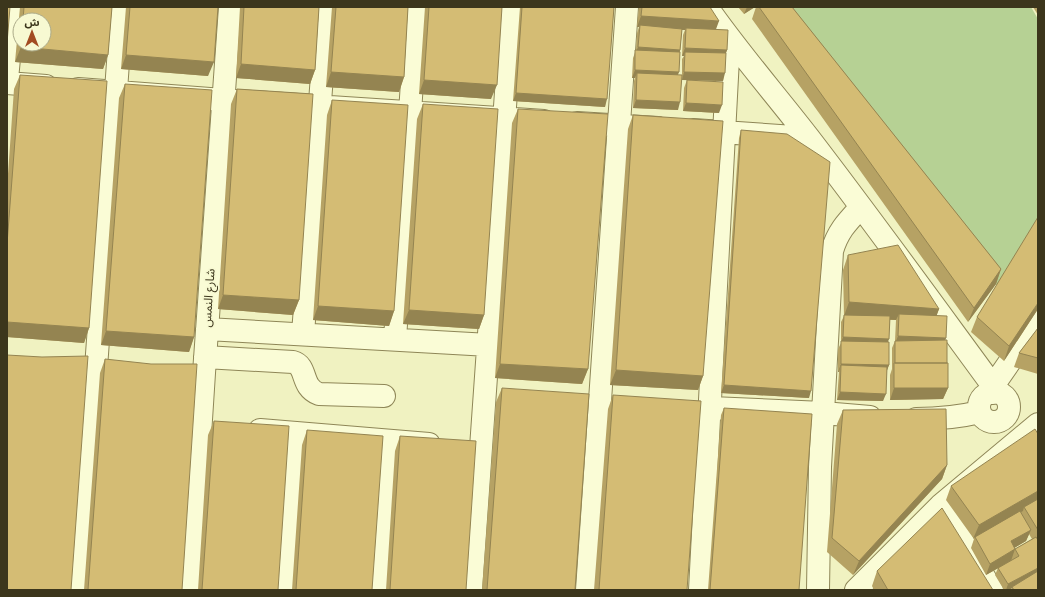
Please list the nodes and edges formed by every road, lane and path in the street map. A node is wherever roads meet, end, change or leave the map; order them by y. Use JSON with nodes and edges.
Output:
{"nodes":[{"id":1,"x":14,"y":7,"type":"edge"},
{"id":2,"x":122,"y":7,"type":"edge"},
{"id":3,"x":230,"y":7,"type":"edge"},
{"id":4,"x":327,"y":7,"type":"edge"},
{"id":5,"x":417,"y":7,"type":"edge"},
{"id":6,"x":512,"y":7,"type":"edge"},
{"id":7,"x":627,"y":7,"type":"edge"},
{"id":8,"x":707,"y":7,"type":"edge"},
{"id":9,"x":729,"y":39,"type":"junction"},
{"id":10,"x":7,"y":79,"type":"edge"},
{"id":11,"x":7,"y":83,"type":"edge"},
{"id":12,"x":116,"y":92,"type":"junction"},
{"id":13,"x":223,"y":100,"type":"junction"},
{"id":14,"x":319,"y":106,"type":"junction"},
{"id":15,"x":411,"y":112,"type":"junction"},
{"id":16,"x":505,"y":118,"type":"junction"},
{"id":17,"x":618,"y":126,"type":"junction"},
{"id":18,"x":724,"y":131,"type":"junction"},
{"id":19,"x":809,"y":138,"type":"junction"},
{"id":20,"x":861,"y":207,"type":"junction"},
{"id":21,"x":1038,"y":321,"type":"edge"},
{"id":22,"x":207,"y":328,"type":"junction"},
{"id":23,"x":303,"y":334,"type":"junction"},
{"id":24,"x":396,"y":339,"type":"junction"},
{"id":25,"x":489,"y":345,"type":"junction"},
{"id":26,"x":204,"y":365,"type":"junction"},
{"id":27,"x":74,"y":366,"type":"edge"},
{"id":28,"x":96,"y":367,"type":"junction"},
{"id":29,"x":119,"y":368,"type":"edge"},
{"id":30,"x":181,"y":372,"type":"edge"},
{"id":31,"x":993,"y":389,"type":"junction"},
{"id":32,"x":384,"y":396,"type":"dead end"},
{"id":33,"x":578,"y":402,"type":"edge"},
{"id":34,"x":609,"y":404,"type":"junction"},
{"id":35,"x":686,"y":407,"type":"edge"},
{"id":36,"x":710,"y":408,"type":"junction"},
{"id":37,"x":1009,"y":409,"type":"junction"},
{"id":38,"x":980,"y":412,"type":"junction"},
{"id":39,"x":823,"y":413,"type":"junction"},
{"id":40,"x":240,"y":428,"type":"edge"},
{"id":41,"x":296,"y":433,"type":"junction"},
{"id":42,"x":1035,"y":434,"type":"edge"},
{"id":43,"x":388,"y":441,"type":"junction"},
{"id":44,"x":482,"y":449,"type":"junction"},
{"id":45,"x":940,"y":505,"type":"junction"},
{"id":46,"x":80,"y":590,"type":"edge"},
{"id":47,"x":190,"y":590,"type":"edge"},
{"id":48,"x":285,"y":590,"type":"edge"},
{"id":49,"x":377,"y":590,"type":"edge"},
{"id":50,"x":471,"y":590,"type":"edge"},
{"id":51,"x":587,"y":590,"type":"edge"},
{"id":52,"x":700,"y":590,"type":"edge"},
{"id":53,"x":818,"y":590,"type":"edge"},
{"id":54,"x":856,"y":590,"type":"edge"},
{"id":55,"x":992,"y":590,"type":"edge"}],
"edges":[{"from":1,"to":10,"type":"street"},
{"from":2,"to":12,"type":"street"},
{"from":3,"to":13,"type":"street","name":"شارع النمس"},
{"from":4,"to":14,"type":"street"},
{"from":5,"to":15,"type":"street"},
{"from":6,"to":16,"type":"street"},
{"from":7,"to":17,"type":"street"},
{"from":8,"to":9,"type":"street"},
{"from":9,"to":18,"type":"street"},
{"from":9,"to":19,"type":"street"},
{"from":11,"to":12,"type":"street"},
{"from":12,"to":13,"type":"street"},
{"from":12,"to":28,"type":"street"},
{"from":13,"to":14,"type":"street"},
{"from":13,"to":22,"type":"street","name":"شارع النمس"},
{"from":14,"to":15,"type":"street"},
{"from":14,"to":23,"type":"street"},
{"from":15,"to":16,"type":"street"},
{"from":15,"to":24,"type":"street"},
{"from":16,"to":17,"type":"street"},
{"from":16,"to":25,"type":"street"},
{"from":17,"to":18,"type":"street"},
{"from":17,"to":34,"type":"street"},
{"from":18,"to":19,"type":"street"},
{"from":18,"to":36,"type":"street"},
{"from":19,"to":20,"type":"street"},
{"from":20,"to":31,"type":"street"},
{"from":20,"to":39,"type":"street"},
{"from":21,"to":31,"type":"street"},
{"from":22,"to":23,"type":"street"},
{"from":22,"to":26,"type":"street","name":"شارع النمس"},
{"from":23,"to":24,"type":"street"},
{"from":24,"to":25,"type":"street"},
{"from":25,"to":44,"type":"street"},
{"from":26,"to":30,"type":"street"},
{"from":26,"to":32,"type":"street"},
{"from":26,"to":47,"type":"street","name":"شارع النمس"},
{"from":27,"to":28,"type":"street"},
{"from":28,"to":29,"type":"street"},
{"from":28,"to":46,"type":"street"},
{"from":31,"to":37,"type":"street"},
{"from":31,"to":38,"type":"street"},
{"from":33,"to":34,"type":"street"},
{"from":34,"to":51,"type":"street"},
{"from":35,"to":36,"type":"street"},
{"from":36,"to":39,"type":"street"},
{"from":36,"to":52,"type":"street"},
{"from":37,"to":38,"type":"street"},
{"from":37,"to":42,"type":"street"},
{"from":38,"to":39,"type":"street"},
{"from":39,"to":53,"type":"street"},
{"from":40,"to":41,"type":"street"},
{"from":41,"to":43,"type":"street"},
{"from":41,"to":48,"type":"street"},
{"from":42,"to":45,"type":"street"},
{"from":43,"to":44,"type":"street"},
{"from":43,"to":49,"type":"street"},
{"from":44,"to":50,"type":"street"},
{"from":45,"to":54,"type":"street"},
{"from":45,"to":55,"type":"street"}]}
